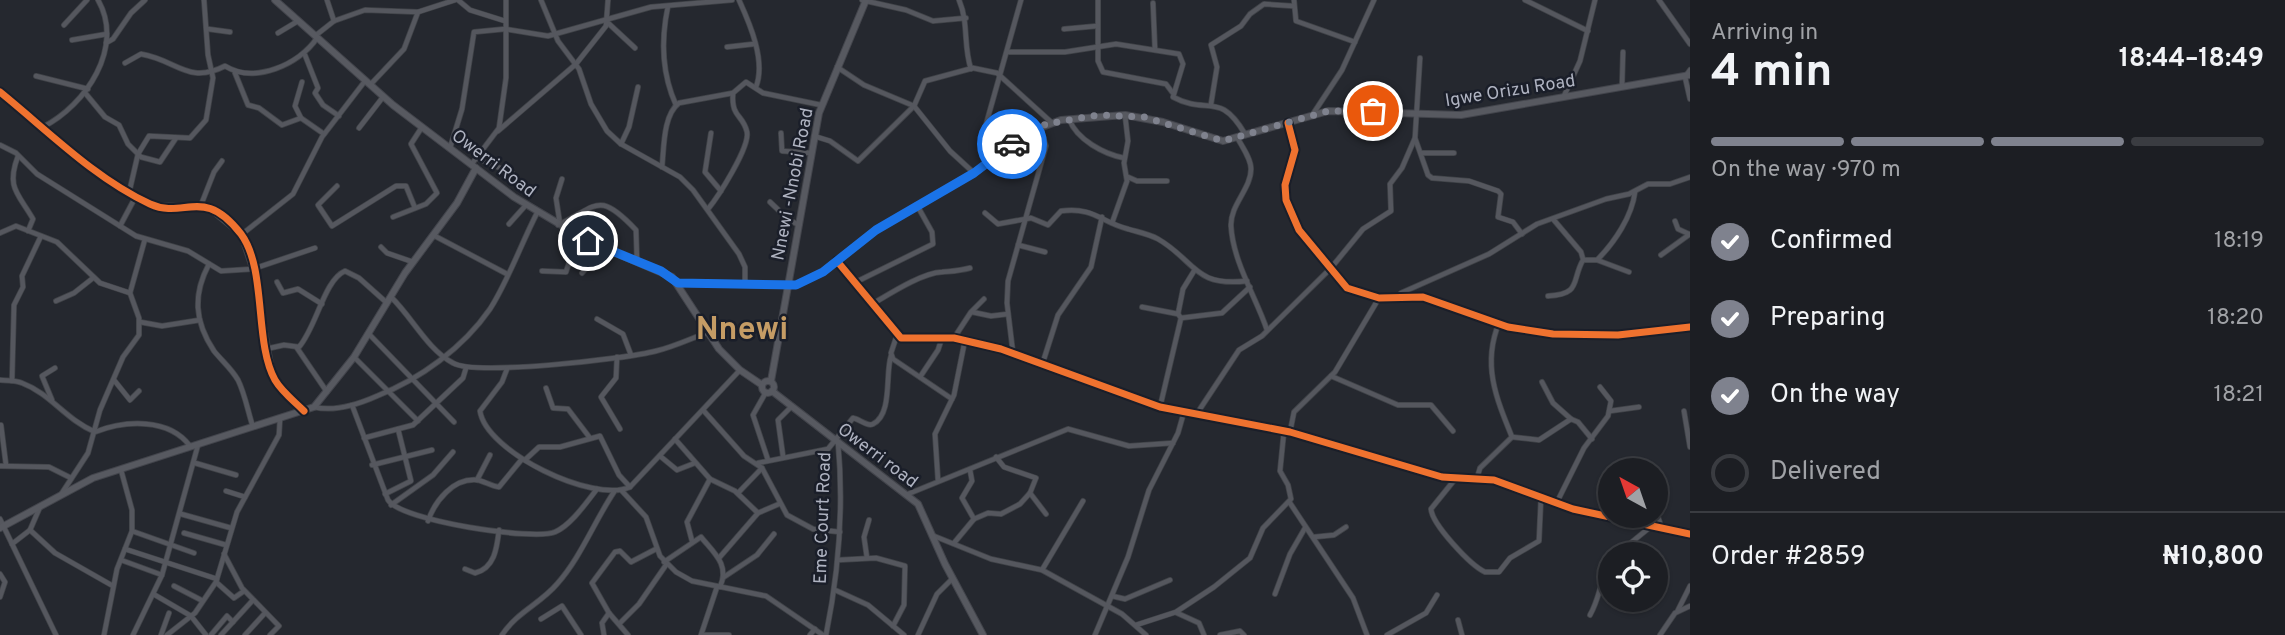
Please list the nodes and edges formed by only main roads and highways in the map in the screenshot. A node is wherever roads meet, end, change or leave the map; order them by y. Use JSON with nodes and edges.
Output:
{"nodes":[{"id":1,"x":275,"y":0,"type":"edge"},
{"id":2,"x":865,"y":0,"type":"edge"},
{"id":3,"x":1688,"y":74,"type":"edge"},
{"id":4,"x":474,"y":166,"type":"junction"},
{"id":5,"x":678,"y":283,"type":"junction"},
{"id":6,"x":787,"y":287,"type":"junction"},
{"id":7,"x":771,"y":381,"type":"junction"},
{"id":8,"x":762,"y":385,"type":"junction"},
{"id":9,"x":769,"y":392,"type":"junction"},
{"id":10,"x":1,"y":524,"type":"edge"},
{"id":11,"x":983,"y":635,"type":"edge"}],
"edges":[{"from":1,"to":4,"type":"main road","name":"Owerri Road"},
{"from":2,"to":6,"type":"main road","name":"Nnewi -Nnobi Road"},
{"from":3,"to":6,"type":"main road","name":"Igwe Orizu Road"},
{"from":4,"to":5,"type":"main road","name":"Owerri Road"},
{"from":4,"to":10,"type":"main road"},
{"from":5,"to":6,"type":"main road","name":"Igwe Orizu Road"},
{"from":5,"to":8,"type":"main road"},
{"from":6,"to":7,"type":"main road","name":"Nnewi -Nnobi Road"},
{"from":7,"to":8,"type":"main road"},
{"from":7,"to":9,"type":"main road","name":"Nnewi -Nnobi Road"},
{"from":8,"to":9,"type":"main road"},
{"from":9,"to":11,"type":"main road","name":"Owerri road"}]}
